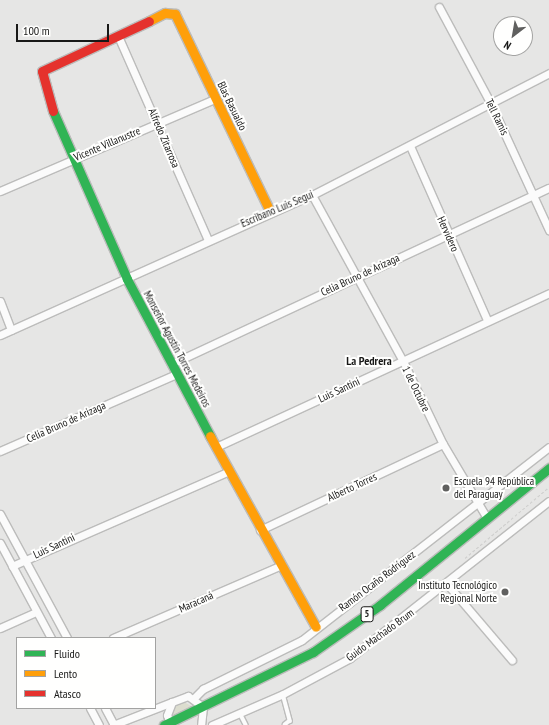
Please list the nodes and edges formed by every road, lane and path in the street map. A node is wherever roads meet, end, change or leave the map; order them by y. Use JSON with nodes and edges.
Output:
{"nodes":[{"id":1,"x":439,"y":7,"type":"dead end"},
{"id":2,"x":118,"y":36,"type":"junction"},
{"id":3,"x":549,"y":73,"type":"edge"},
{"id":4,"x":215,"y":99,"type":"junction"},
{"id":5,"x":491,"y":104,"type":"junction"},
{"id":6,"x":158,"y":122,"type":"junction"},
{"id":7,"x":410,"y":146,"type":"junction"},
{"id":8,"x":74,"y":159,"type":"junction"},
{"id":9,"x":549,"y":188,"type":"edge"},
{"id":10,"x":0,"y":191,"type":"edge"},
{"id":11,"x":312,"y":195,"type":"junction"},
{"id":12,"x":533,"y":195,"type":"junction"},
{"id":13,"x":270,"y":211,"type":"junction"},
{"id":14,"x":549,"y":230,"type":"edge"},
{"id":15,"x":448,"y":235,"type":"junction"},
{"id":16,"x":208,"y":240,"type":"junction"},
{"id":17,"x":358,"y":276,"type":"junction"},
{"id":18,"x":127,"y":279,"type":"junction"},
{"id":19,"x":549,"y":293,"type":"edge"},
{"id":20,"x":0,"y":301,"type":"edge"},
{"id":21,"x":487,"y":320,"type":"junction"},
{"id":22,"x":11,"y":330,"type":"junction"},
{"id":23,"x":0,"y":335,"type":"edge"},
{"id":24,"x":403,"y":361,"type":"junction"},
{"id":25,"x":171,"y":364,"type":"junction"},
{"id":26,"x":176,"y":374,"type":"junction"},
{"id":27,"x":443,"y":444,"type":"junction"},
{"id":28,"x":216,"y":447,"type":"junction"},
{"id":29,"x":549,"y":447,"type":"edge"},
{"id":30,"x":0,"y":451,"type":"edge"},
{"id":31,"x":549,"y":468,"type":"edge"},
{"id":32,"x":229,"y":471,"type":"junction"},
{"id":33,"x":549,"y":487,"type":"edge"},
{"id":34,"x":549,"y":501,"type":"edge"},
{"id":35,"x":479,"y":504,"type":"junction"},
{"id":36,"x":0,"y":514,"type":"edge"},
{"id":37,"x":487,"y":518,"type":"junction"},
{"id":38,"x":260,"y":530,"type":"junction"},
{"id":39,"x":0,"y":543,"type":"edge"},
{"id":40,"x":24,"y":560,"type":"junction"},
{"id":41,"x":463,"y":560,"type":"dead end"},
{"id":42,"x":12,"y":566,"type":"junction"},
{"id":43,"x":279,"y":566,"type":"junction"},
{"id":44,"x":447,"y":584,"type":"junction"},
{"id":45,"x":36,"y":612,"type":"junction"},
{"id":46,"x":316,"y":627,"type":"junction"},
{"id":47,"x":0,"y":628,"type":"edge"},
{"id":48,"x":50,"y":637,"type":"edge"},
{"id":49,"x":66,"y":637,"type":"edge"},
{"id":50,"x":115,"y":637,"type":"edge"},
{"id":51,"x":512,"y":660,"type":"dead end"},
{"id":52,"x":283,"y":694,"type":"junction"},
{"id":53,"x":194,"y":698,"type":"junction"},
{"id":54,"x":172,"y":702,"type":"junction"},
{"id":55,"x":203,"y":707,"type":"junction"},
{"id":56,"x":156,"y":708,"type":"edge"},
{"id":57,"x":91,"y":709,"type":"edge"},
{"id":58,"x":106,"y":709,"type":"edge"},
{"id":59,"x":154,"y":709,"type":"edge"},
{"id":60,"x":240,"y":714,"type":"junction"},
{"id":61,"x":168,"y":724,"type":"edge"},
{"id":62,"x":99,"y":725,"type":"edge"},
{"id":63,"x":114,"y":725,"type":"edge"},
{"id":64,"x":201,"y":725,"type":"edge"},
{"id":65,"x":212,"y":725,"type":"edge"},
{"id":66,"x":246,"y":725,"type":"edge"},
{"id":67,"x":285,"y":725,"type":"edge"}],
"edges":[{"from":1,"to":5,"type":"street","name":"Tell Ramis"},
{"from":2,"to":4,"type":"main road","name":"Blas Basualdo"},
{"from":2,"to":6,"type":"street","name":"Alfredo Zitarrosa"},
{"from":2,"to":8,"type":"main road","name":"Monseñor Agustín Torres Medeiros"},
{"from":3,"to":5,"type":"street","name":"Escribano Luis Segui"},
{"from":4,"to":6,"type":"street","name":"Vicente Villanustre"},
{"from":4,"to":13,"type":"main road","name":"Blas Basualdo"},
{"from":5,"to":7,"type":"street","name":"Escribano Luis Segui"},
{"from":5,"to":12,"type":"street","name":"Tell Ramis"},
{"from":6,"to":8,"type":"street","name":"Vicente Villanustre"},
{"from":6,"to":16,"type":"street","name":"Alfredo Zitarrosa"},
{"from":7,"to":11,"type":"street","name":"Escribano Luis Segui"},
{"from":7,"to":15,"type":"street","name":"Hervidero"},
{"from":8,"to":10,"type":"street","name":"Vicente Villanustre"},
{"from":8,"to":18,"type":"main road","name":"Monseñor Agustín Torres Medeiros"},
{"from":9,"to":12,"type":"street","name":"Celia Bruno de Arizaga"},
{"from":11,"to":13,"type":"street","name":"Escribano Luis Segui"},
{"from":11,"to":17,"type":"street","name":"1 de Octubre"},
{"from":12,"to":14,"type":"street","name":"Tell Ramis"},
{"from":12,"to":15,"type":"street","name":"Celia Bruno de Arizaga"},
{"from":13,"to":16,"type":"street","name":"Escribano Luis Segui"},
{"from":15,"to":17,"type":"street","name":"Celia Bruno de Arizaga"},
{"from":15,"to":21,"type":"street","name":"Hervidero"},
{"from":16,"to":18,"type":"street","name":"Escribano Luis Segui"},
{"from":17,"to":24,"type":"street","name":"1 de Octubre"},
{"from":17,"to":25,"type":"street","name":"Celia Bruno de Arizaga"},
{"from":18,"to":22,"type":"street","name":"Escribano Luis Segui"},
{"from":18,"to":25,"type":"main road","name":"Monseñor Agustín Torres Medeiros"},
{"from":19,"to":21,"type":"street","name":"Luis Santini"},
{"from":20,"to":22,"type":"street"},
{"from":21,"to":24,"type":"street","name":"Luis Santini"},
{"from":22,"to":23,"type":"street","name":"Escribano Luis Segui"},
{"from":24,"to":27,"type":"street","name":"1 de Octubre"},
{"from":24,"to":28,"type":"street","name":"Luis Santini"},
{"from":25,"to":26,"type":"main road","name":"Monseñor Agustín Torres Medeiros"},
{"from":26,"to":28,"type":"main road","name":"Monseñor Agustín Torres Medeiros"},
{"from":26,"to":30,"type":"street","name":"Celia Bruno de Arizaga"},
{"from":27,"to":35,"type":"street","name":"1 de Octubre"},
{"from":27,"to":38,"type":"street","name":"Alberto Torres"},
{"from":28,"to":32,"type":"main road","name":"Monseñor Agustín Torres Medeiros"},
{"from":29,"to":35,"type":"street","name":"Ramón Ocaño Rodríguez"},
{"from":31,"to":37,"type":"main road","number":"5"},
{"from":32,"to":38,"type":"main road","name":"Monseñor Agustín Torres Medeiros"},
{"from":32,"to":40,"type":"street","name":"Luis Santini"},
{"from":33,"to":41,"type":"path"},
{"from":34,"to":44,"type":"street","name":"Guido Machado Brum"},
{"from":35,"to":37,"type":"street","name":"1 de Octubre"},
{"from":35,"to":46,"type":"street","name":"Ramón Ocaño Rodríguez"},
{"from":36,"to":40,"type":"street"},
{"from":37,"to":55,"type":"main road","number":"5"},
{"from":38,"to":43,"type":"main road","name":"Monseñor Agustín Torres Medeiros"},
{"from":39,"to":42,"type":"street"},
{"from":40,"to":42,"type":"street","name":"Luis Santini"},
{"from":40,"to":49,"type":"street"},
{"from":42,"to":45,"type":"street"},
{"from":43,"to":46,"type":"main road","name":"Monseñor Agustín Torres Medeiros"},
{"from":43,"to":50,"type":"street","name":"Maracaná"},
{"from":44,"to":51,"type":"street"},
{"from":44,"to":52,"type":"street","name":"Guido Machado Brum"},
{"from":45,"to":47,"type":"street"},
{"from":45,"to":48,"type":"street"},
{"from":46,"to":53,"type":"street","name":"Ramón Ocaño Rodríguez"},
{"from":52,"to":60,"type":"street","name":"Guido Machado Brum"},
{"from":52,"to":67,"type":"lane"},
{"from":53,"to":54,"type":"street"},
{"from":53,"to":55,"type":"street"},
{"from":54,"to":56,"type":"street"},
{"from":54,"to":61,"type":"street"},
{"from":55,"to":61,"type":"main road","number":"5"},
{"from":55,"to":64,"type":"street"},
{"from":57,"to":62,"type":"street"},
{"from":58,"to":63,"type":"street"},
{"from":59,"to":63,"type":"street"},
{"from":60,"to":65,"type":"street","name":"Guido Machado Brum"},
{"from":60,"to":66,"type":"lane"}]}
